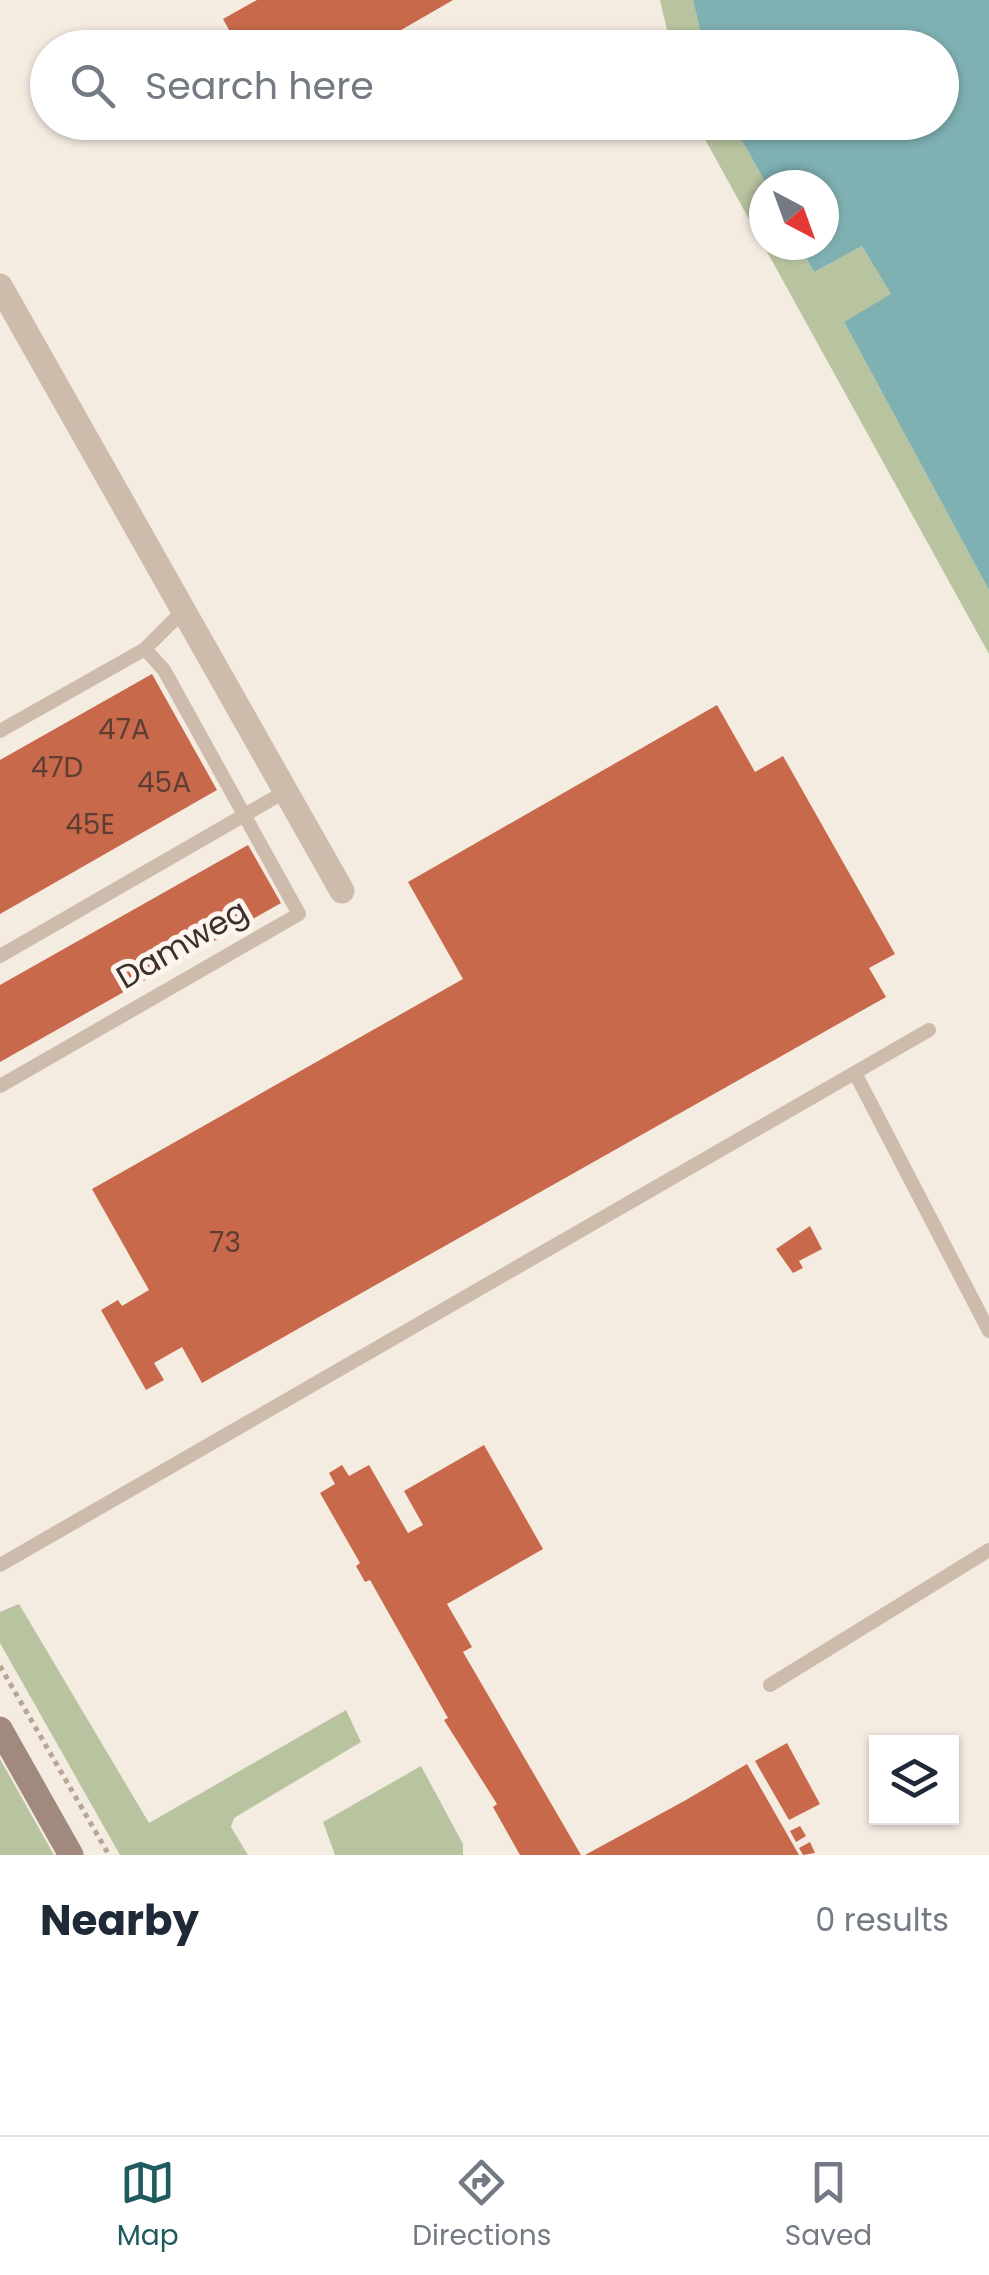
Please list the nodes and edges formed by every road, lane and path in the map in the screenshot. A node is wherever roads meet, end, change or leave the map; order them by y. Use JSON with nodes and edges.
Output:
{"nodes":[{"id":1,"x":0,"y":286,"type":"edge"},
{"id":2,"x":184,"y":610,"type":"junction"},
{"id":3,"x":145,"y":649,"type":"junction"},
{"id":4,"x":0,"y":731,"type":"edge"},
{"id":5,"x":286,"y":792,"type":"junction"},
{"id":6,"x":245,"y":815,"type":"junction"},
{"id":7,"x":342,"y":891,"type":"dead end"},
{"id":8,"x":0,"y":956,"type":"edge"},
{"id":9,"x":929,"y":1030,"type":"dead end"},
{"id":10,"x":855,"y":1073,"type":"junction"},
{"id":11,"x":0,"y":1086,"type":"edge"},
{"id":12,"x":989,"y":1331,"type":"edge"},
{"id":13,"x":989,"y":1550,"type":"edge"},
{"id":14,"x":0,"y":1565,"type":"edge"},
{"id":15,"x":0,"y":1666,"type":"edge"},
{"id":16,"x":770,"y":1685,"type":"dead end"},
{"id":17,"x":0,"y":1729,"type":"edge"},
{"id":18,"x":71,"y":1855,"type":"edge"},
{"id":19,"x":109,"y":1855,"type":"edge"}],
"edges":[{"from":1,"to":2,"type":"street"},
{"from":2,"to":3,"type":"lane"},
{"from":2,"to":5,"type":"street"},
{"from":3,"to":4,"type":"lane"},
{"from":3,"to":6,"type":"lane","name":"Damweg"},
{"from":5,"to":6,"type":"lane"},
{"from":5,"to":7,"type":"street"},
{"from":6,"to":8,"type":"lane"},
{"from":6,"to":11,"type":"lane","name":"Damweg"},
{"from":9,"to":10,"type":"lane"},
{"from":10,"to":12,"type":"lane"},
{"from":10,"to":14,"type":"lane"},
{"from":13,"to":16,"type":"lane"},
{"from":15,"to":19,"type":"path"},
{"from":17,"to":18,"type":"main road"}]}
